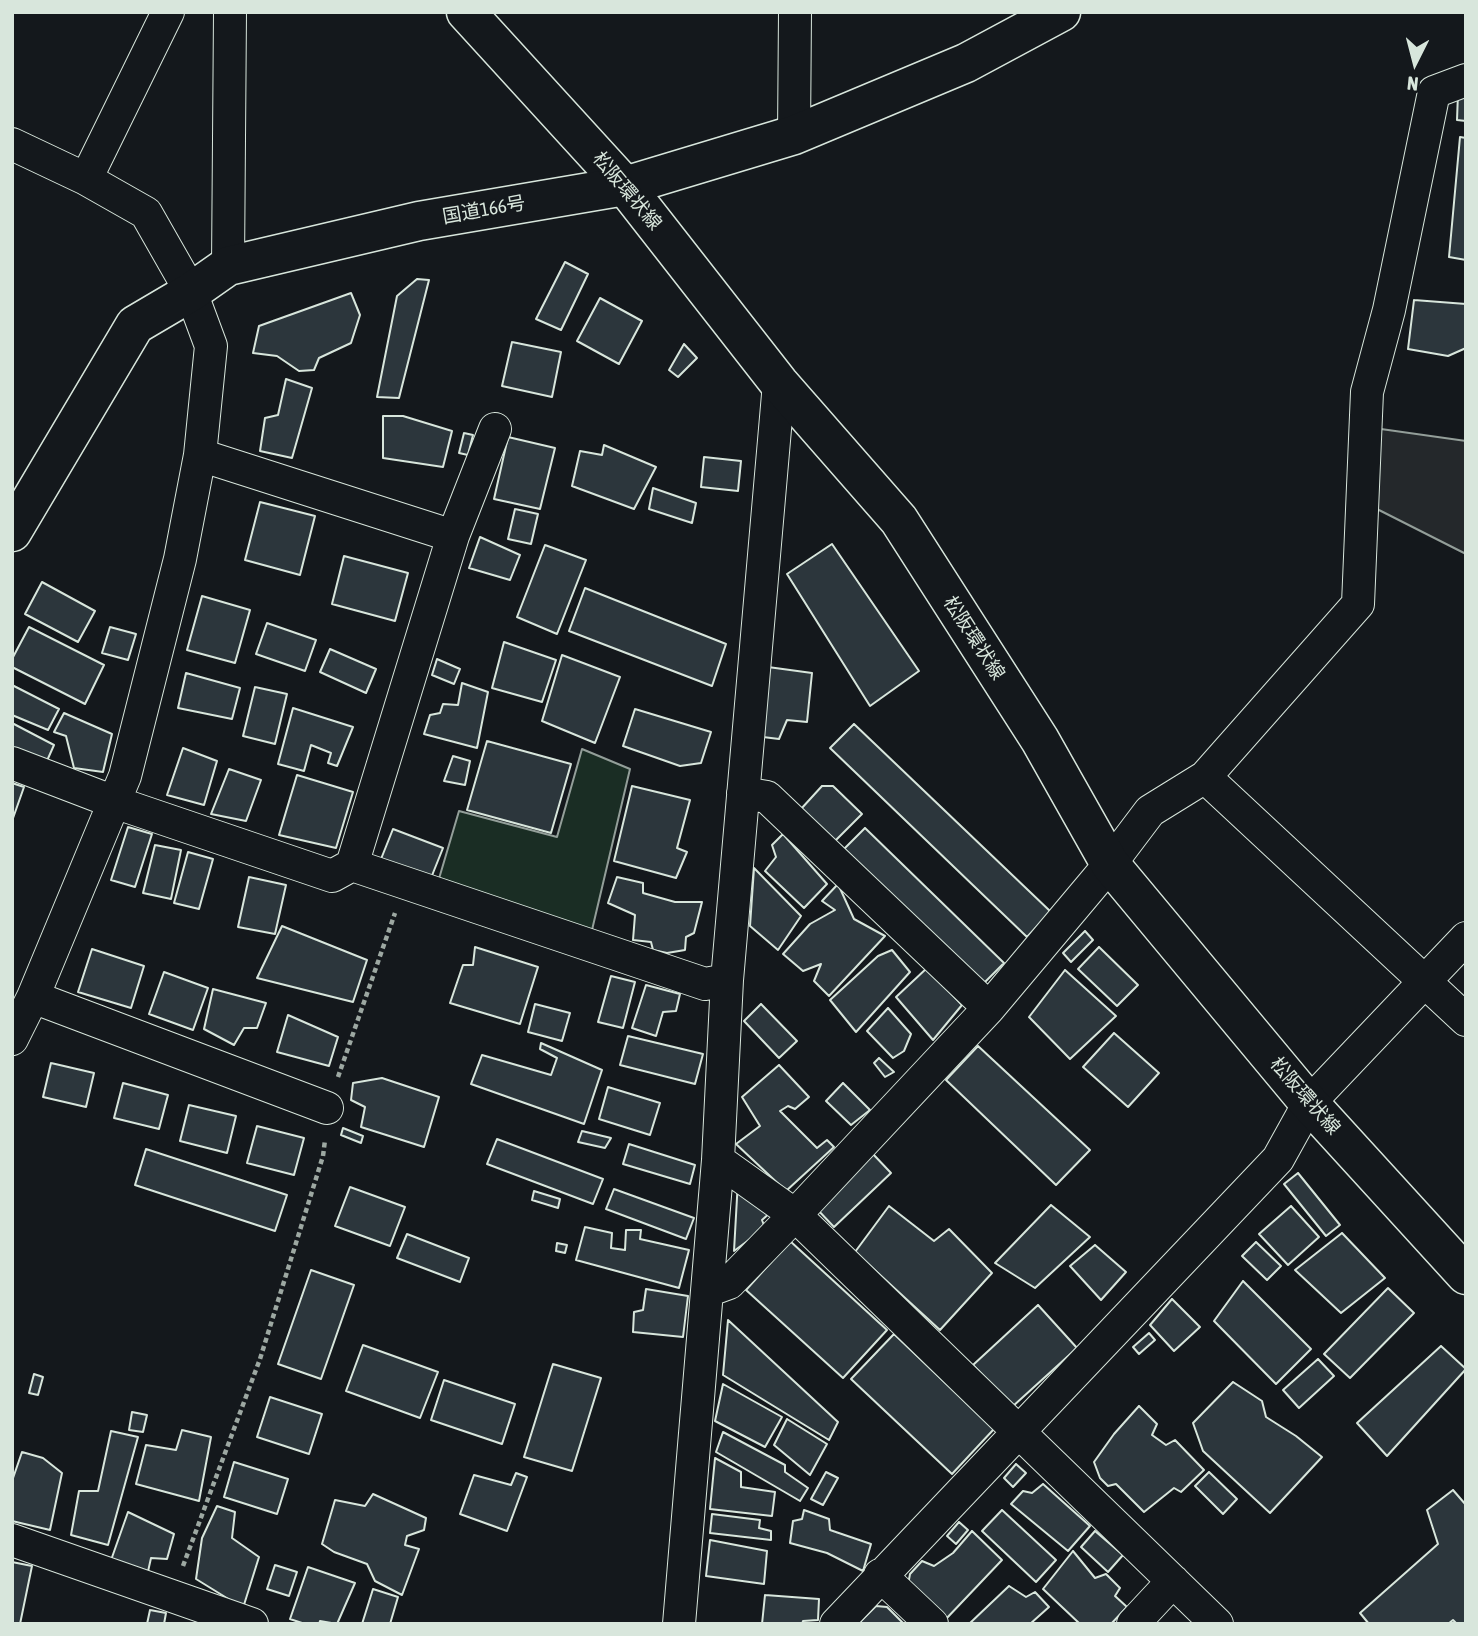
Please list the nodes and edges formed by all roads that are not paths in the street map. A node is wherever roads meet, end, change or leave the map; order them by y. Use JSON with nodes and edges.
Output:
{"nodes":[{"id":1,"x":168,"y":12,"type":"edge"},
{"id":2,"x":230,"y":12,"type":"edge"},
{"id":3,"x":466,"y":12,"type":"edge"},
{"id":4,"x":795,"y":12,"type":"edge"},
{"id":5,"x":1061,"y":12,"type":"edge"},
{"id":6,"x":1466,"y":80,"type":"edge"},
{"id":7,"x":794,"y":135,"type":"junction"},
{"id":8,"x":12,"y":144,"type":"edge"},
{"id":9,"x":86,"y":179,"type":"junction"},
{"id":10,"x":625,"y":186,"type":"junction"},
{"id":11,"x":228,"y":266,"type":"junction"},
{"id":12,"x":191,"y":292,"type":"junction"},
{"id":13,"x":779,"y":383,"type":"junction"},
{"id":14,"x":495,"y":429,"type":"dead end"},
{"id":15,"x":200,"y":456,"type":"junction"},
{"id":16,"x":14,"y":524,"type":"edge"},
{"id":17,"x":453,"y":536,"type":"junction"},
{"id":18,"x":12,"y":764,"type":"edge"},
{"id":19,"x":1205,"y":777,"type":"junction"},
{"id":20,"x":743,"y":793,"type":"junction"},
{"id":21,"x":114,"y":802,"type":"junction"},
{"id":22,"x":1110,"y":864,"type":"junction"},
{"id":23,"x":352,"y":865,"type":"junction"},
{"id":24,"x":1466,"y":938,"type":"edge"},
{"id":25,"x":727,"y":980,"type":"junction"},
{"id":26,"x":1424,"y":982,"type":"junction"},
{"id":27,"x":33,"y":998,"type":"junction"},
{"id":28,"x":989,"y":1008,"type":"junction"},
{"id":29,"x":1466,"y":1020,"type":"edge"},
{"id":30,"x":12,"y":1039,"type":"edge"},
{"id":31,"x":1309,"y":1103,"type":"junction"},
{"id":32,"x":327,"y":1108,"type":"road end"},
{"id":33,"x":718,"y":1160,"type":"junction"},
{"id":34,"x":794,"y":1215,"type":"junction"},
{"id":35,"x":1466,"y":1275,"type":"edge"},
{"id":36,"x":707,"y":1291,"type":"junction"},
{"id":37,"x":1018,"y":1431,"type":"junction"},
{"id":38,"x":12,"y":1540,"type":"edge"},
{"id":39,"x":880,"y":1575,"type":"junction"},
{"id":40,"x":1173,"y":1581,"type":"junction"},
{"id":41,"x":252,"y":1624,"type":"edge"},
{"id":42,"x":678,"y":1624,"type":"edge"},
{"id":43,"x":836,"y":1624,"type":"edge"},
{"id":44,"x":932,"y":1624,"type":"edge"},
{"id":45,"x":1133,"y":1624,"type":"edge"},
{"id":46,"x":1217,"y":1624,"type":"edge"}],
"edges":[{"from":1,"to":9,"type":"street"},
{"from":2,"to":11,"type":"street"},
{"from":3,"to":10,"type":"main road","name":"松阪環状線"},
{"from":4,"to":7,"type":"street"},
{"from":5,"to":7,"type":"main road","name":"国道166号"},
{"from":6,"to":19,"type":"street"},
{"from":7,"to":10,"type":"main road","name":"国道166号"},
{"from":8,"to":9,"type":"street"},
{"from":9,"to":12,"type":"street"},
{"from":10,"to":11,"type":"main road","name":"国道166号"},
{"from":10,"to":13,"type":"main road","name":"松阪環状線"},
{"from":11,"to":12,"type":"main road","name":"国道166号"},
{"from":12,"to":15,"type":"street"},
{"from":12,"to":16,"type":"main road","name":"国道166号"},
{"from":13,"to":20,"type":"street"},
{"from":13,"to":22,"type":"main road","name":"松阪環状線"},
{"from":14,"to":17,"type":"street"},
{"from":15,"to":17,"type":"street"},
{"from":15,"to":21,"type":"street"},
{"from":17,"to":23,"type":"street"},
{"from":18,"to":21,"type":"street"},
{"from":19,"to":22,"type":"street"},
{"from":19,"to":26,"type":"street"},
{"from":20,"to":25,"type":"street"},
{"from":20,"to":28,"type":"street"},
{"from":21,"to":23,"type":"street"},
{"from":21,"to":27,"type":"street"},
{"from":22,"to":28,"type":"street"},
{"from":22,"to":31,"type":"main road","name":"松阪環状線"},
{"from":23,"to":25,"type":"street"},
{"from":24,"to":26,"type":"street"},
{"from":25,"to":33,"type":"street"},
{"from":26,"to":29,"type":"street"},
{"from":26,"to":31,"type":"street"},
{"from":27,"to":30,"type":"street"},
{"from":27,"to":32,"type":"street"},
{"from":28,"to":34,"type":"street"},
{"from":31,"to":35,"type":"main road","name":"松阪環状線"},
{"from":31,"to":37,"type":"street"},
{"from":33,"to":34,"type":"street"},
{"from":33,"to":36,"type":"street"},
{"from":34,"to":36,"type":"street"},
{"from":34,"to":37,"type":"street"},
{"from":36,"to":42,"type":"street"},
{"from":37,"to":39,"type":"street"},
{"from":37,"to":40,"type":"street"},
{"from":38,"to":41,"type":"street"},
{"from":39,"to":43,"type":"street"},
{"from":39,"to":44,"type":"street"},
{"from":40,"to":45,"type":"street"},
{"from":40,"to":46,"type":"street"}]}
